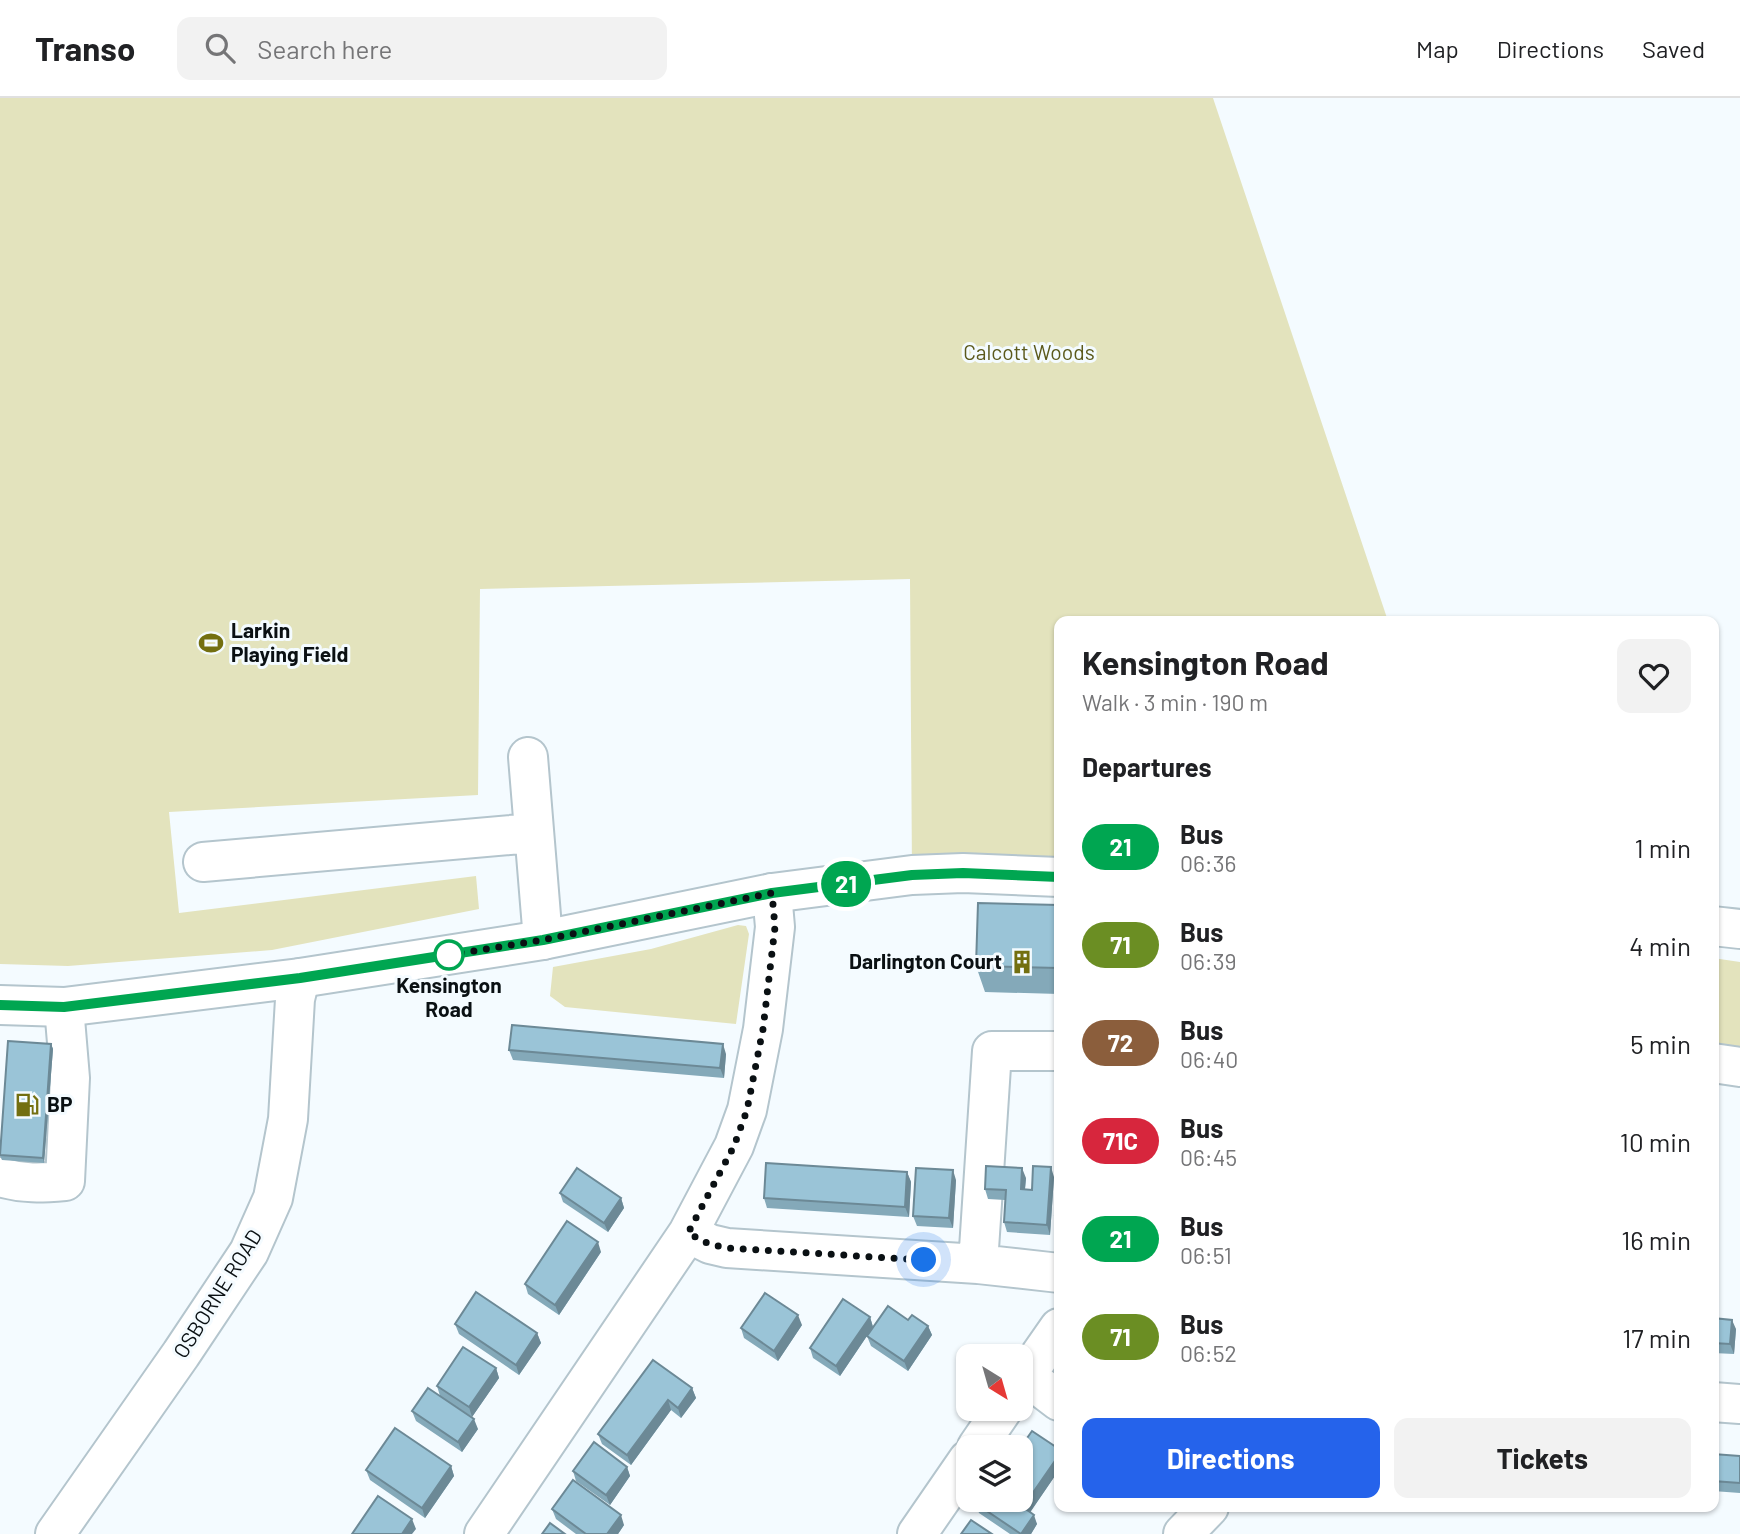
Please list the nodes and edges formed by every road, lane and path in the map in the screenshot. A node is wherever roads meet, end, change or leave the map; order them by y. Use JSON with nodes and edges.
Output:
{"nodes":[{"id":1,"x":528,"y":757,"type":"dead end"},
{"id":2,"x":533,"y":833,"type":"junction"},
{"id":3,"x":203,"y":862,"type":"dead end"},
{"id":4,"x":1054,"y":877,"type":"edge"},
{"id":5,"x":772,"y":893,"type":"junction"},
{"id":6,"x":1719,"y":927,"type":"edge"},
{"id":7,"x":1740,"y":929,"type":"edge"},
{"id":8,"x":543,"y":940,"type":"junction"},
{"id":9,"x":300,"y":978,"type":"junction"},
{"id":10,"x":0,"y":1005,"type":"edge"},
{"id":11,"x":64,"y":1007,"type":"junction"},
{"id":12,"x":1054,"y":1051,"type":"edge"},
{"id":13,"x":1719,"y":1064,"type":"edge"},
{"id":14,"x":1740,"y":1067,"type":"edge"},
{"id":15,"x":0,"y":1177,"type":"edge"},
{"id":16,"x":688,"y":1233,"type":"junction"},
{"id":17,"x":978,"y":1264,"type":"junction"},
{"id":18,"x":1054,"y":1272,"type":"edge"},
{"id":19,"x":1054,"y":1335,"type":"edge"},
{"id":20,"x":1033,"y":1366,"type":"edge"},
{"id":21,"x":1033,"y":1386,"type":"edge"},
{"id":22,"x":1054,"y":1398,"type":"edge"},
{"id":23,"x":1719,"y":1402,"type":"edge"},
{"id":24,"x":1740,"y":1404,"type":"edge"},
{"id":25,"x":956,"y":1477,"type":"edge"},
{"id":26,"x":1204,"y":1512,"type":"edge"},
{"id":27,"x":55,"y":1534,"type":"edge"},
{"id":28,"x":484,"y":1534,"type":"edge"},
{"id":29,"x":917,"y":1534,"type":"edge"},
{"id":30,"x":1183,"y":1534,"type":"edge"}],
"edges":[{"from":1,"to":2,"type":"street"},
{"from":2,"to":3,"type":"street"},
{"from":2,"to":8,"type":"street"},
{"from":4,"to":5,"type":"street"},
{"from":5,"to":8,"type":"street"},
{"from":5,"to":16,"type":"street"},
{"from":6,"to":7,"type":"street"},
{"from":8,"to":9,"type":"street"},
{"from":9,"to":11,"type":"street"},
{"from":9,"to":27,"type":"street","name":"OSBORNE ROAD"},
{"from":10,"to":11,"type":"street"},
{"from":11,"to":15,"type":"street"},
{"from":12,"to":17,"type":"street"},
{"from":13,"to":14,"type":"street"},
{"from":16,"to":17,"type":"street"},
{"from":16,"to":28,"type":"street"},
{"from":17,"to":18,"type":"street"},
{"from":19,"to":20,"type":"street"},
{"from":21,"to":22,"type":"street"},
{"from":23,"to":24,"type":"street"},
{"from":25,"to":29,"type":"street"},
{"from":26,"to":30,"type":"street"}]}
